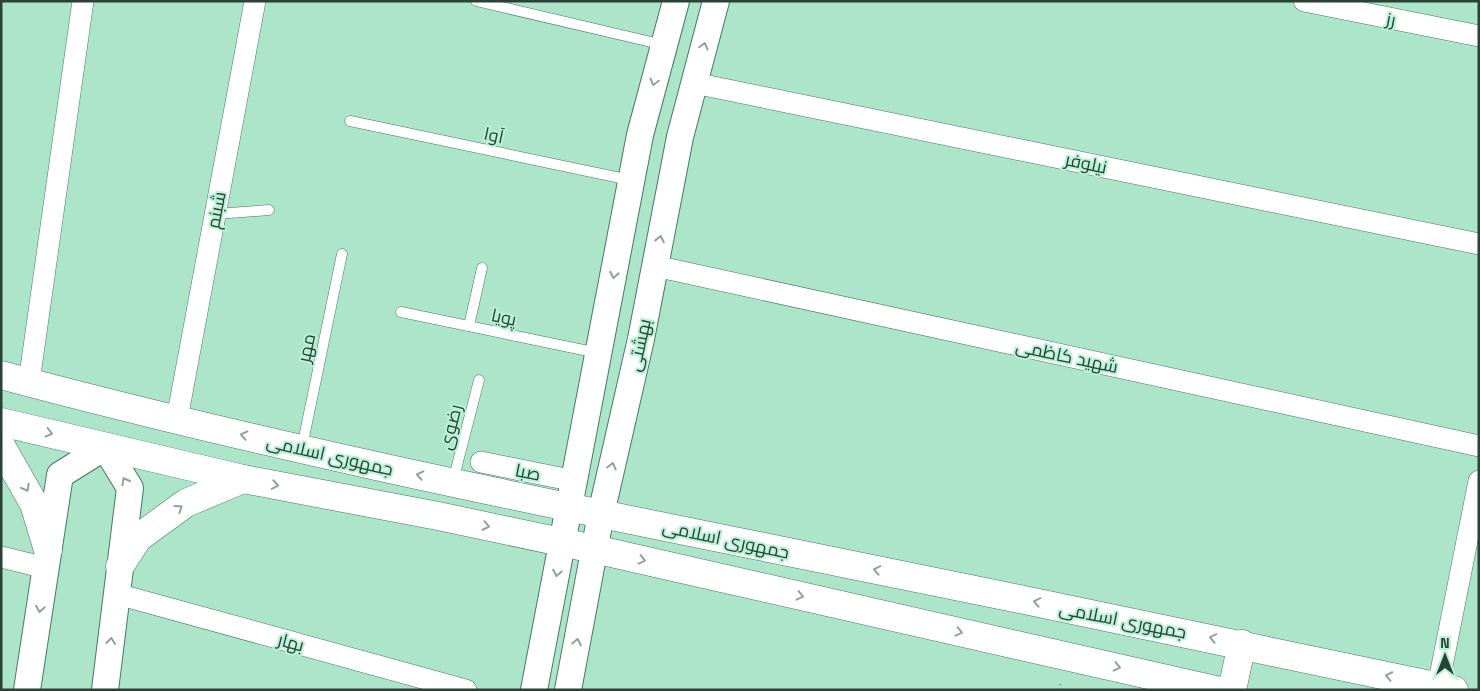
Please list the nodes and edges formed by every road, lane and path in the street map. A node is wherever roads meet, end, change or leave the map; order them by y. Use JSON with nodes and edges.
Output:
{"nodes":[{"id":1,"x":83,"y":1,"type":"edge"},
{"id":2,"x":255,"y":1,"type":"edge"},
{"id":3,"x":476,"y":1,"type":"edge"},
{"id":4,"x":676,"y":1,"type":"edge"},
{"id":5,"x":716,"y":1,"type":"edge"},
{"id":6,"x":1304,"y":1,"type":"edge"},
{"id":7,"x":1479,"y":36,"type":"edge"},
{"id":8,"x":664,"y":45,"type":"junction"},
{"id":9,"x":694,"y":83,"type":"junction"},
{"id":10,"x":350,"y":121,"type":"dead end"},
{"id":11,"x":631,"y":180,"type":"junction"},
{"id":12,"x":269,"y":210,"type":"dead end"},
{"id":13,"x":216,"y":214,"type":"junction"},
{"id":14,"x":1479,"y":244,"type":"edge"},
{"id":15,"x":342,"y":254,"type":"dead end"},
{"id":16,"x":655,"y":266,"type":"junction"},
{"id":17,"x":482,"y":268,"type":"dead end"},
{"id":18,"x":401,"y":312,"type":"dead end"},
{"id":19,"x":469,"y":326,"type":"junction"},
{"id":20,"x":600,"y":353,"type":"junction"},
{"id":21,"x":1,"y":374,"type":"edge"},
{"id":22,"x":479,"y":380,"type":"dead end"},
{"id":23,"x":29,"y":382,"type":"junction"},
{"id":24,"x":594,"y":385,"type":"junction"},
{"id":25,"x":628,"y":395,"type":"junction"},
{"id":26,"x":117,"y":406,"type":"junction"},
{"id":27,"x":177,"y":419,"type":"junction"},
{"id":28,"x":1,"y":422,"type":"edge"},
{"id":29,"x":1,"y":446,"type":"edge"},
{"id":30,"x":1479,"y":446,"type":"edge"},
{"id":31,"x":105,"y":448,"type":"junction"},
{"id":32,"x":302,"y":448,"type":"junction"},
{"id":33,"x":481,"y":462,"type":"dead end"},
{"id":34,"x":243,"y":479,"type":"junction"},
{"id":35,"x":575,"y":481,"type":"junction"},
{"id":36,"x":453,"y":482,"type":"junction"},
{"id":37,"x":1479,"y":483,"type":"edge"},
{"id":38,"x":570,"y":508,"type":"junction"},
{"id":39,"x":601,"y":514,"type":"junction"},
{"id":40,"x":438,"y":516,"type":"junction"},
{"id":41,"x":692,"y":532,"type":"junction"},
{"id":42,"x":563,"y":542,"type":"junction"},
{"id":43,"x":594,"y":549,"type":"junction"},
{"id":44,"x":1,"y":557,"type":"edge"},
{"id":45,"x":47,"y":559,"type":"junction"},
{"id":46,"x":120,"y":566,"type":"junction"},
{"id":47,"x":679,"y":568,"type":"junction"},
{"id":48,"x":116,"y":594,"type":"junction"},
{"id":49,"x":1242,"y":644,"type":"junction"},
{"id":50,"x":1446,"y":688,"type":"edge"},
{"id":51,"x":28,"y":690,"type":"edge"},
{"id":52,"x":105,"y":690,"type":"edge"},
{"id":53,"x":466,"y":690,"type":"edge"},
{"id":54,"x":534,"y":690,"type":"edge"},
{"id":55,"x":539,"y":690,"type":"edge"},
{"id":56,"x":553,"y":690,"type":"edge"},
{"id":57,"x":568,"y":690,"type":"edge"},
{"id":58,"x":1215,"y":690,"type":"edge"},
{"id":59,"x":1232,"y":690,"type":"edge"}],
"edges":[{"from":1,"to":23,"type":"street"},
{"from":2,"to":13,"type":"street","name":"شبنم"},
{"from":3,"to":8,"type":"lane"},
{"from":4,"to":8,"type":"street","name":"بهشتی"},
{"from":9,"to":5,"type":"street","name":"بهشتی","one_way":true},
{"from":6,"to":7,"type":"street","name":"رز"},
{"from":8,"to":11,"type":"street","name":"بهشتی","one_way":true},
{"from":9,"to":14,"type":"street","name":"نیلوفر"},
{"from":16,"to":9,"type":"street","name":"بهشتی","one_way":true},
{"from":10,"to":11,"type":"lane","name":"آوا"},
{"from":11,"to":20,"type":"street","name":"بهشتی","one_way":true},
{"from":12,"to":13,"type":"lane"},
{"from":13,"to":27,"type":"street","name":"شبنم"},
{"from":15,"to":32,"type":"lane","name":"مهر"},
{"from":16,"to":25,"type":"street","name":"بهشتی"},
{"from":16,"to":30,"type":"street","name":"شهید کاظمی"},
{"from":17,"to":19,"type":"lane"},
{"from":18,"to":19,"type":"lane","name":"پویا"},
{"from":19,"to":20,"type":"lane","name":"پویا"},
{"from":20,"to":24,"type":"street","name":"بهشتی"},
{"from":21,"to":23,"type":"main road","name":"جمهوری اسلامی"},
{"from":22,"to":36,"type":"lane","name":"رضوی"},
{"from":23,"to":26,"type":"main road","name":"جمهوری اسلامی"},
{"from":24,"to":25,"type":"street"},
{"from":24,"to":35,"type":"street","name":"بهشتی"},
{"from":39,"to":25,"type":"street","name":"بهشتی","one_way":true},
{"from":26,"to":27,"type":"main road","name":"جمهوری اسلامی"},
{"from":26,"to":31,"type":"main road"},
{"from":32,"to":27,"type":"main road","name":"جمهوری اسلامی","one_way":true},
{"from":28,"to":31,"type":"main road","name":"جمهوری اسلامی","one_way":true},
{"from":29,"to":45,"type":"main road","one_way":true},
{"from":31,"to":34,"type":"main road","name":"جمهوری اسلامی"},
{"from":31,"to":45,"type":"street"},
{"from":46,"to":31,"type":"street","one_way":true},
{"from":36,"to":32,"type":"main road","name":"جمهوری اسلامی","one_way":true},
{"from":33,"to":35,"type":"street","name":"صبا"},
{"from":34,"to":40,"type":"main road","name":"جمهوری اسلامی","one_way":true},
{"from":46,"to":34,"type":"main road","one_way":true},
{"from":35,"to":38,"type":"street","name":"بهشتی"},
{"from":36,"to":38,"type":"main road","name":"جمهوری اسلامی"},
{"from":36,"to":40,"type":"main road"},
{"from":37,"to":50,"type":"street"},
{"from":38,"to":39,"type":"main road","name":"جمهوری اسلامی"},
{"from":38,"to":42,"type":"street","name":"بهشتی"},
{"from":39,"to":41,"type":"main road","name":"جمهوری اسلامی"},
{"from":39,"to":43,"type":"street","name":"بهشتی"},
{"from":40,"to":42,"type":"main road","name":"جمهوری اسلامی","one_way":true},
{"from":41,"to":47,"type":"main road"},
{"from":49,"to":41,"type":"main road","name":"جمهوری اسلامی","one_way":true},
{"from":42,"to":43,"type":"main road","name":"جمهوری اسلامی"},
{"from":42,"to":54,"type":"street","name":"بهشتی","one_way":true},
{"from":43,"to":47,"type":"main road","name":"جمهوری اسلامی","one_way":true},
{"from":57,"to":43,"type":"street","name":"بهشتی","one_way":true},
{"from":44,"to":45,"type":"street"},
{"from":45,"to":51,"type":"street","one_way":true},
{"from":46,"to":48,"type":"street"},
{"from":47,"to":58,"type":"main road","name":"جمهوری اسلامی","one_way":true},
{"from":52,"to":48,"type":"street","one_way":true},
{"from":48,"to":53,"type":"street","name":"بهار"},
{"from":50,"to":49,"type":"main road","name":"جمهوری اسلامی","one_way":true},
{"from":49,"to":59,"type":"main road"},
{"from":55,"to":56,"type":"street"}]}
